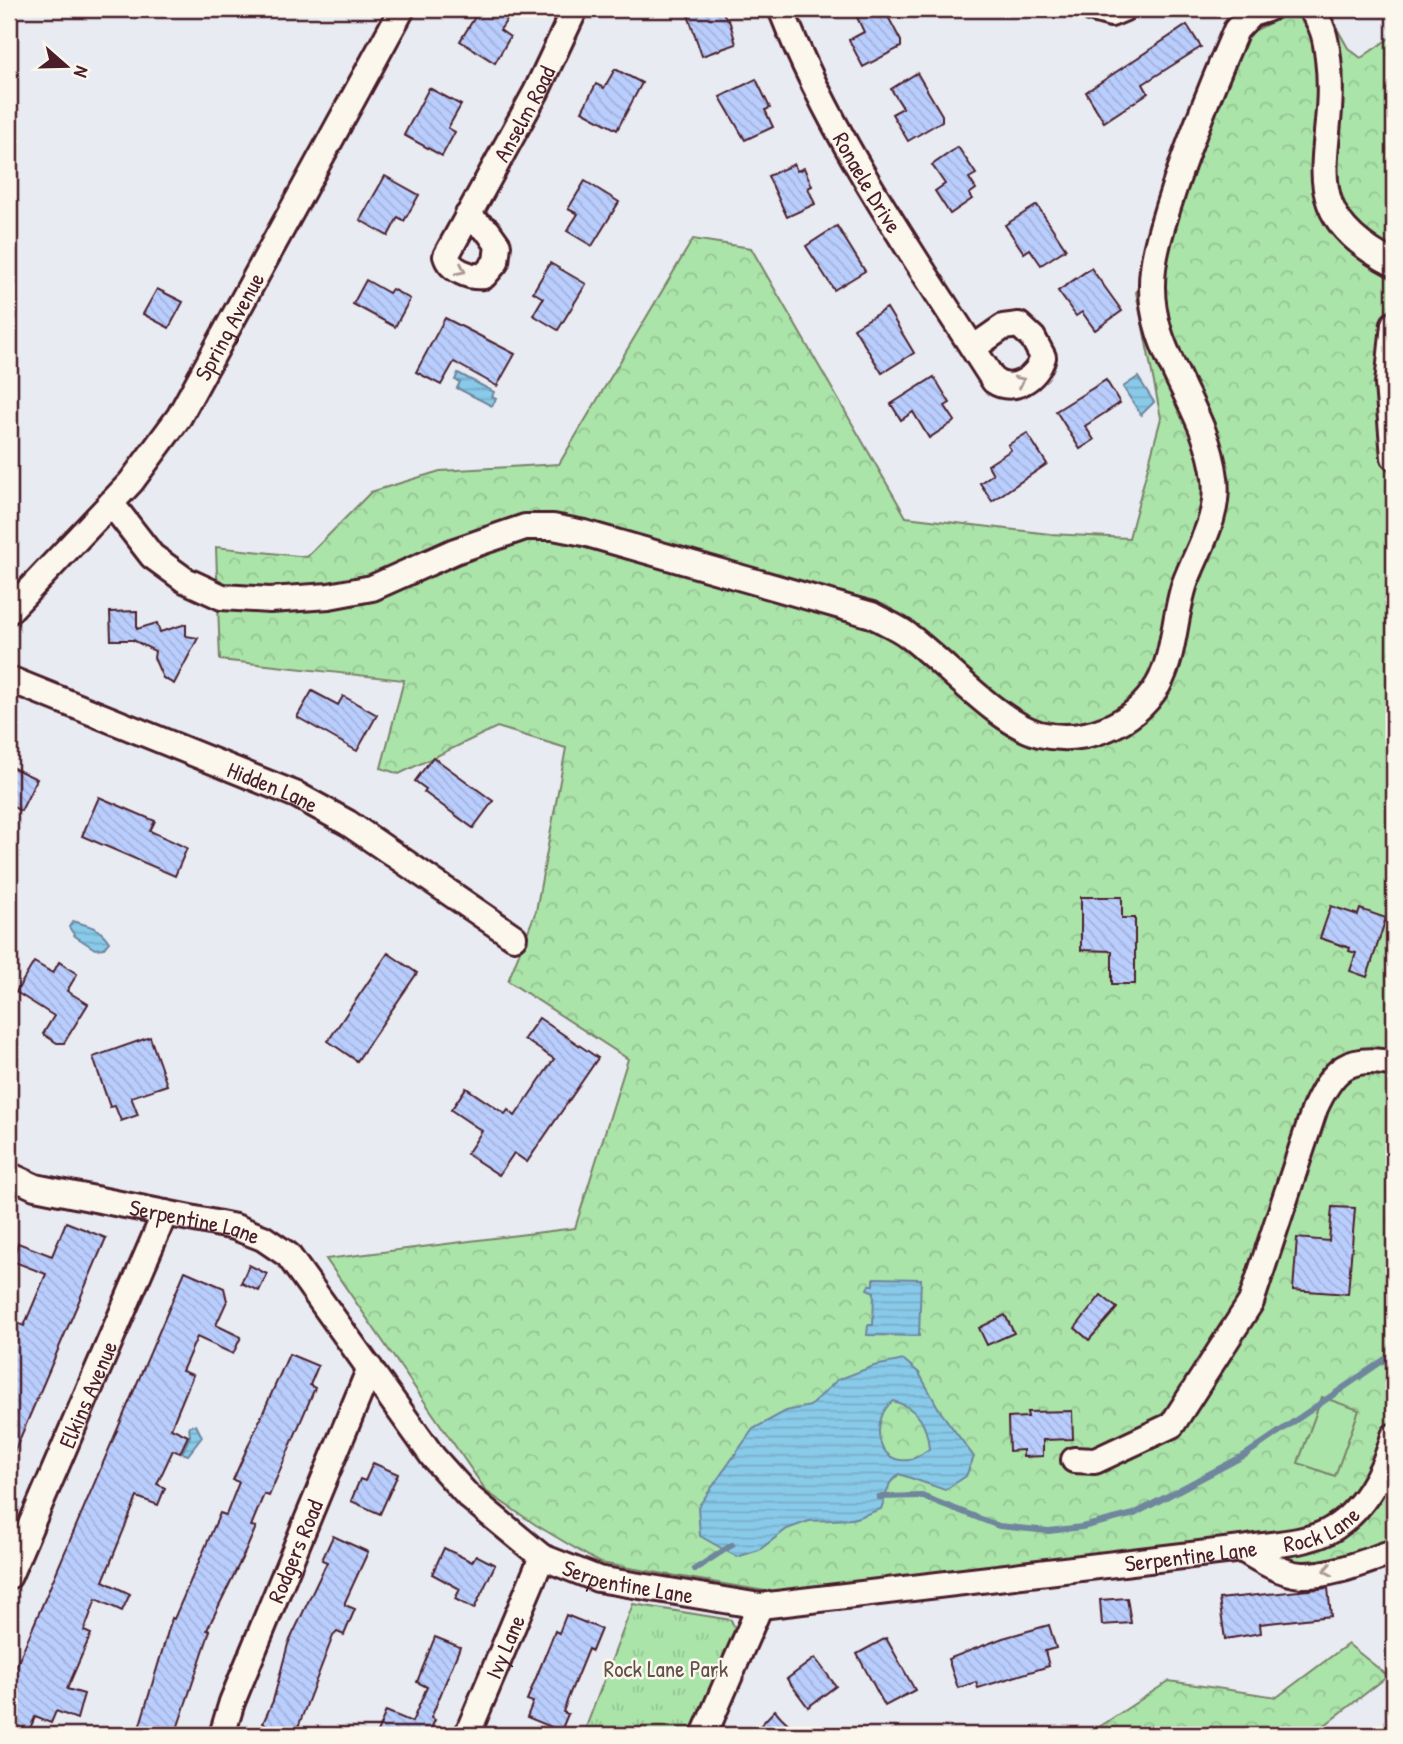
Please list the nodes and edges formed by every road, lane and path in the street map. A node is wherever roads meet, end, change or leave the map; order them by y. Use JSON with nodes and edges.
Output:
{"nodes":[{"id":1,"x":402,"y":9,"type":"edge"},
{"id":2,"x":575,"y":9,"type":"edge"},
{"id":3,"x":781,"y":9,"type":"edge"},
{"id":4,"x":1093,"y":9,"type":"edge"},
{"id":5,"x":1124,"y":9,"type":"edge"},
{"id":6,"x":1267,"y":9,"type":"edge"},
{"id":7,"x":1310,"y":9,"type":"edge"},
{"id":8,"x":467,"y":216,"type":"dead end"},
{"id":9,"x":1394,"y":264,"type":"edge"},
{"id":10,"x":1394,"y":324,"type":"edge"},
{"id":11,"x":973,"y":348,"type":"dead end"},
{"id":12,"x":1394,"y":457,"type":"edge"},
{"id":13,"x":111,"y":503,"type":"junction"},
{"id":14,"x":9,"y":611,"type":"edge"},
{"id":15,"x":9,"y":679,"type":"edge"},
{"id":16,"x":514,"y":937,"type":"dead end"},
{"id":17,"x":1394,"y":1064,"type":"edge"},
{"id":18,"x":9,"y":1175,"type":"edge"},
{"id":19,"x":164,"y":1213,"type":"junction"},
{"id":20,"x":370,"y":1368,"type":"junction"},
{"id":21,"x":1394,"y":1436,"type":"edge"},
{"id":22,"x":1074,"y":1460,"type":"dead end"},
{"id":23,"x":1242,"y":1549,"type":"junction"},
{"id":24,"x":1394,"y":1552,"type":"edge"},
{"id":25,"x":542,"y":1557,"type":"junction"},
{"id":26,"x":9,"y":1576,"type":"edge"},
{"id":27,"x":760,"y":1606,"type":"junction"},
{"id":28,"x":222,"y":1735,"type":"edge"},
{"id":29,"x":467,"y":1735,"type":"edge"},
{"id":30,"x":704,"y":1735,"type":"edge"}],
"edges":[{"from":1,"to":13,"type":"street","name":"Spring Avenue"},
{"from":2,"to":8,"type":"street","name":"Anselm Road"},
{"from":3,"to":11,"type":"street","name":"Ronaele Drive"},
{"from":4,"to":5,"type":"street"},
{"from":6,"to":13,"type":"street"},
{"from":7,"to":9,"type":"street"},
{"from":10,"to":12,"type":"street"},
{"from":13,"to":14,"type":"street","name":"Spring Avenue"},
{"from":15,"to":16,"type":"street","name":"Hidden Lane"},
{"from":17,"to":22,"type":"street"},
{"from":18,"to":19,"type":"street","name":"Serpentine Lane"},
{"from":19,"to":20,"type":"street","name":"Serpentine Lane"},
{"from":19,"to":26,"type":"street","name":"Elkins Avenue"},
{"from":20,"to":25,"type":"street","name":"Serpentine Lane"},
{"from":20,"to":28,"type":"street","name":"Rodgers Road"},
{"from":21,"to":23,"type":"street","name":"Rock Lane"},
{"from":24,"to":23,"type":"street","name":"Serpentine Lane","one_way":true},
{"from":23,"to":27,"type":"street","name":"Serpentine Lane"},
{"from":25,"to":27,"type":"street","name":"Serpentine Lane"},
{"from":25,"to":29,"type":"street","name":"Ivy Lane"},
{"from":27,"to":30,"type":"street"}]}
